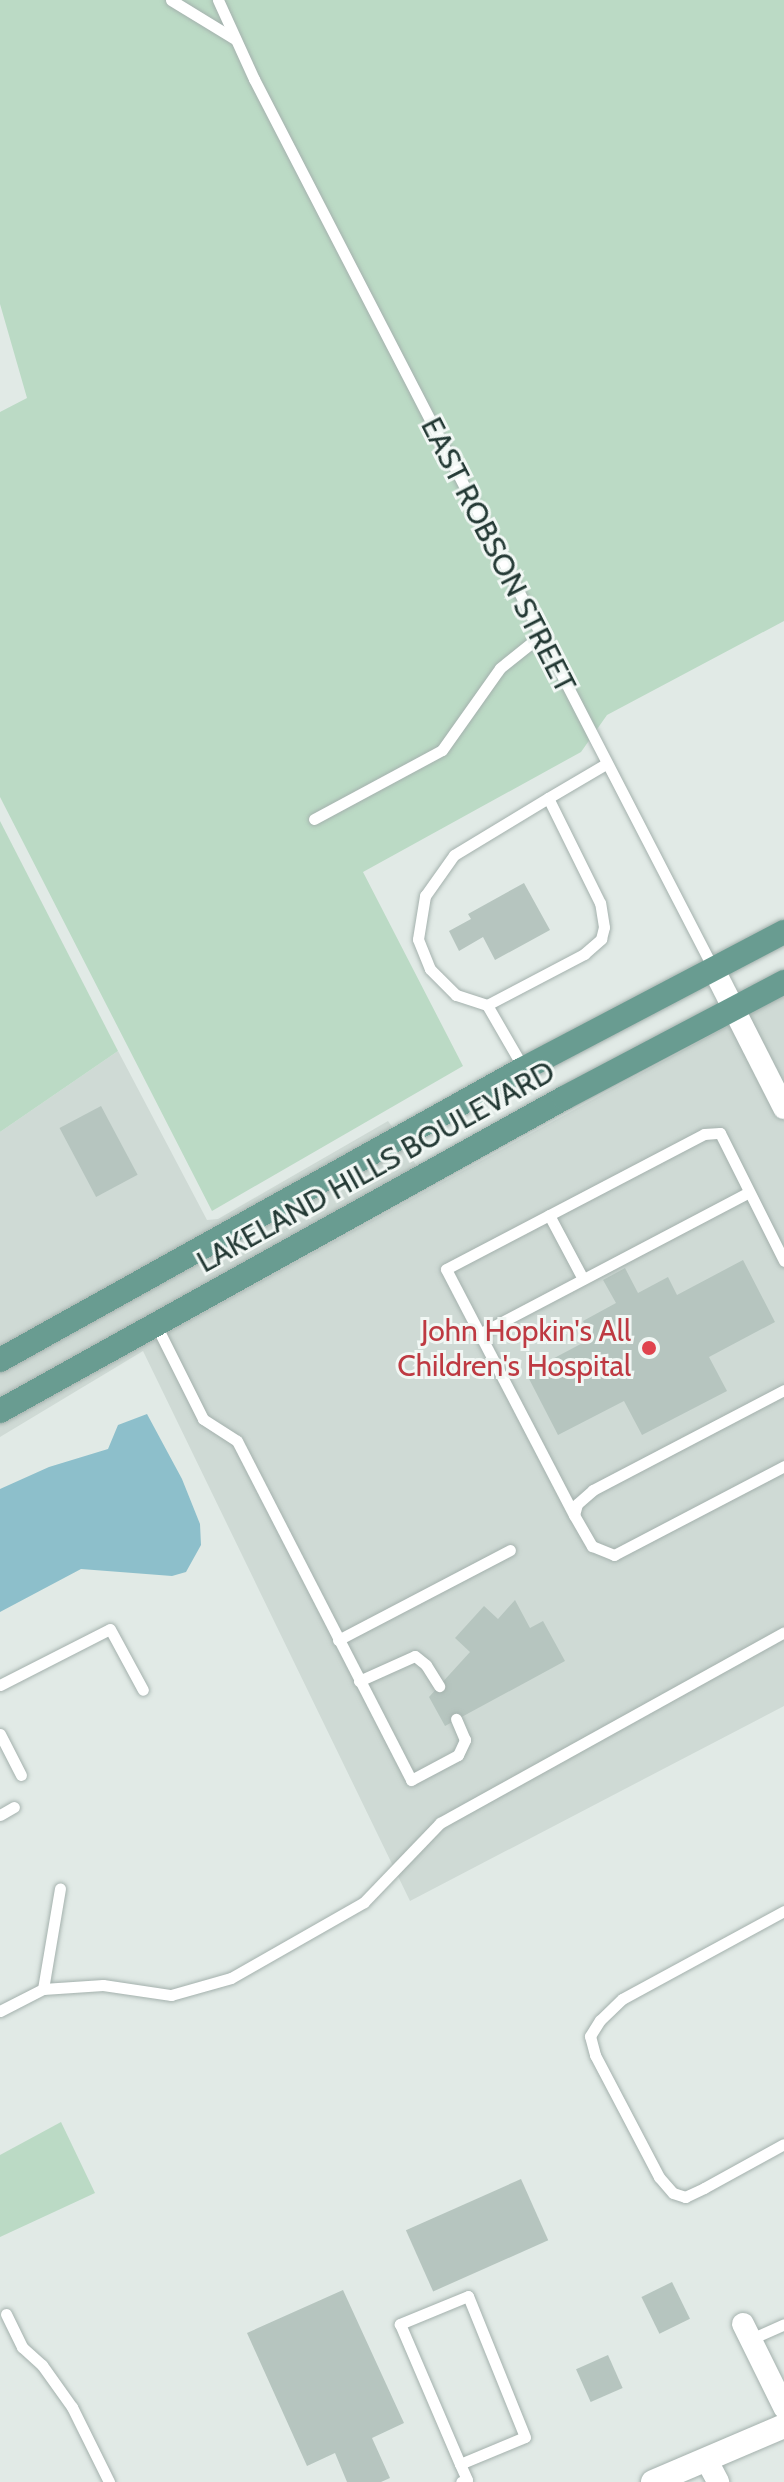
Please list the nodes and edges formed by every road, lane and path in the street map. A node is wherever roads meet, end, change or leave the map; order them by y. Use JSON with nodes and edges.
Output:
{"nodes":[{"id":1,"x":171,"y":0,"type":"edge"},
{"id":2,"x":218,"y":0,"type":"edge"},
{"id":3,"x":235,"y":40,"type":"junction"},
{"id":4,"x":540,"y":636,"type":"junction"},
{"id":5,"x":606,"y":764,"type":"junction"},
{"id":6,"x":548,"y":798,"type":"junction"},
{"id":7,"x":314,"y":819,"type":"dead end"},
{"id":8,"x":784,"y":932,"type":"edge"},
{"id":9,"x":713,"y":968,"type":"junction"},
{"id":10,"x":784,"y":982,"type":"edge"},
{"id":11,"x":487,"y":1005,"type":"junction"},
{"id":12,"x":734,"y":1008,"type":"junction"},
{"id":13,"x":524,"y":1069,"type":"junction"},
{"id":14,"x":784,"y":1108,"type":"edge"},
{"id":15,"x":749,"y":1192,"type":"junction"},
{"id":16,"x":549,"y":1215,"type":"junction"},
{"id":17,"x":784,"y":1261,"type":"edge"},
{"id":18,"x":583,"y":1279,"type":"junction"},
{"id":19,"x":155,"y":1324,"type":"junction"},
{"id":20,"x":479,"y":1334,"type":"junction"},
{"id":21,"x":0,"y":1360,"type":"edge"},
{"id":22,"x":784,"y":1390,"type":"edge"},
{"id":23,"x":0,"y":1411,"type":"edge"},
{"id":24,"x":784,"y":1466,"type":"edge"},
{"id":25,"x":574,"y":1515,"type":"junction"},
{"id":26,"x":510,"y":1550,"type":"dead end"},
{"id":27,"x":784,"y":1632,"type":"edge"},
{"id":28,"x":338,"y":1640,"type":"junction"},
{"id":29,"x":359,"y":1681,"type":"junction"},
{"id":30,"x":0,"y":1685,"type":"edge"},
{"id":31,"x":439,"y":1686,"type":"dead end"},
{"id":32,"x":143,"y":1690,"type":"dead end"},
{"id":33,"x":456,"y":1719,"type":"dead end"},
{"id":34,"x":0,"y":1734,"type":"edge"},
{"id":35,"x":21,"y":1775,"type":"dead end"},
{"id":36,"x":14,"y":1807,"type":"dead end"},
{"id":37,"x":0,"y":1815,"type":"edge"},
{"id":38,"x":60,"y":1888,"type":"dead end"},
{"id":39,"x":784,"y":1911,"type":"edge"},
{"id":40,"x":43,"y":1989,"type":"junction"},
{"id":41,"x":0,"y":2011,"type":"edge"},
{"id":42,"x":784,"y":2144,"type":"edge"},
{"id":43,"x":6,"y":2314,"type":"dead end"},
{"id":44,"x":784,"y":2324,"type":"edge"},
{"id":45,"x":747,"y":2332,"type":"joint"},
{"id":46,"x":784,"y":2407,"type":"edge"},
{"id":47,"x":784,"y":2426,"type":"edge"},
{"id":48,"x":706,"y":2459,"type":"junction"},
{"id":49,"x":460,"y":2464,"type":"junction"},
{"id":50,"x":109,"y":2482,"type":"edge"},
{"id":51,"x":461,"y":2482,"type":"edge"},
{"id":52,"x":653,"y":2482,"type":"edge"},
{"id":53,"x":718,"y":2482,"type":"edge"}],
"edges":[{"from":1,"to":3,"type":"lane"},
{"from":2,"to":3,"type":"lane","name":"EAST ROBSON STREET"},
{"from":3,"to":4,"type":"lane","name":"EAST ROBSON STREET"},
{"from":4,"to":5,"type":"lane","name":"EAST ROBSON STREET"},
{"from":4,"to":7,"type":"lane"},
{"from":5,"to":6,"type":"lane"},
{"from":5,"to":9,"type":"lane","name":"EAST ROBSON STREET"},
{"from":6,"to":11,"type":"lane"},
{"from":6,"to":11,"type":"lane"},
{"from":8,"to":9,"type":"main road","name":"LAKELAND HILLS BOULEVARD"},
{"from":9,"to":12,"type":"street","name":"EAST ROBSON STREET"},
{"from":9,"to":13,"type":"main road","name":"LAKELAND HILLS BOULEVARD"},
{"from":10,"to":12,"type":"main road","name":"LAKELAND HILLS BOULEVARD"},
{"from":11,"to":13,"type":"lane"},
{"from":12,"to":14,"type":"street","name":"EAST ROBSON STREET"},
{"from":12,"to":19,"type":"main road","name":"LAKELAND HILLS BOULEVARD"},
{"from":13,"to":21,"type":"main road","name":"LAKELAND HILLS BOULEVARD"},
{"from":15,"to":16,"type":"lane"},
{"from":15,"to":17,"type":"lane"},
{"from":15,"to":18,"type":"lane"},
{"from":16,"to":18,"type":"lane"},
{"from":16,"to":20,"type":"lane"},
{"from":18,"to":20,"type":"lane"},
{"from":19,"to":23,"type":"main road","name":"LAKELAND HILLS BOULEVARD"},
{"from":19,"to":28,"type":"lane"},
{"from":20,"to":25,"type":"lane"},
{"from":22,"to":25,"type":"lane"},
{"from":24,"to":25,"type":"lane"},
{"from":26,"to":28,"type":"lane"},
{"from":27,"to":40,"type":"lane"},
{"from":28,"to":29,"type":"lane"},
{"from":29,"to":31,"type":"lane"},
{"from":29,"to":33,"type":"lane"},
{"from":30,"to":32,"type":"lane"},
{"from":34,"to":35,"type":"lane"},
{"from":36,"to":37,"type":"lane"},
{"from":38,"to":40,"type":"lane"},
{"from":39,"to":42,"type":"lane"},
{"from":40,"to":41,"type":"lane"},
{"from":43,"to":50,"type":"lane"},
{"from":44,"to":45,"type":"lane"},
{"from":45,"to":46,"type":"street"},
{"from":47,"to":48,"type":"street"},
{"from":48,"to":52,"type":"street"},
{"from":48,"to":53,"type":"street"},
{"from":49,"to":49,"type":"lane"},
{"from":49,"to":51,"type":"lane"}]}
